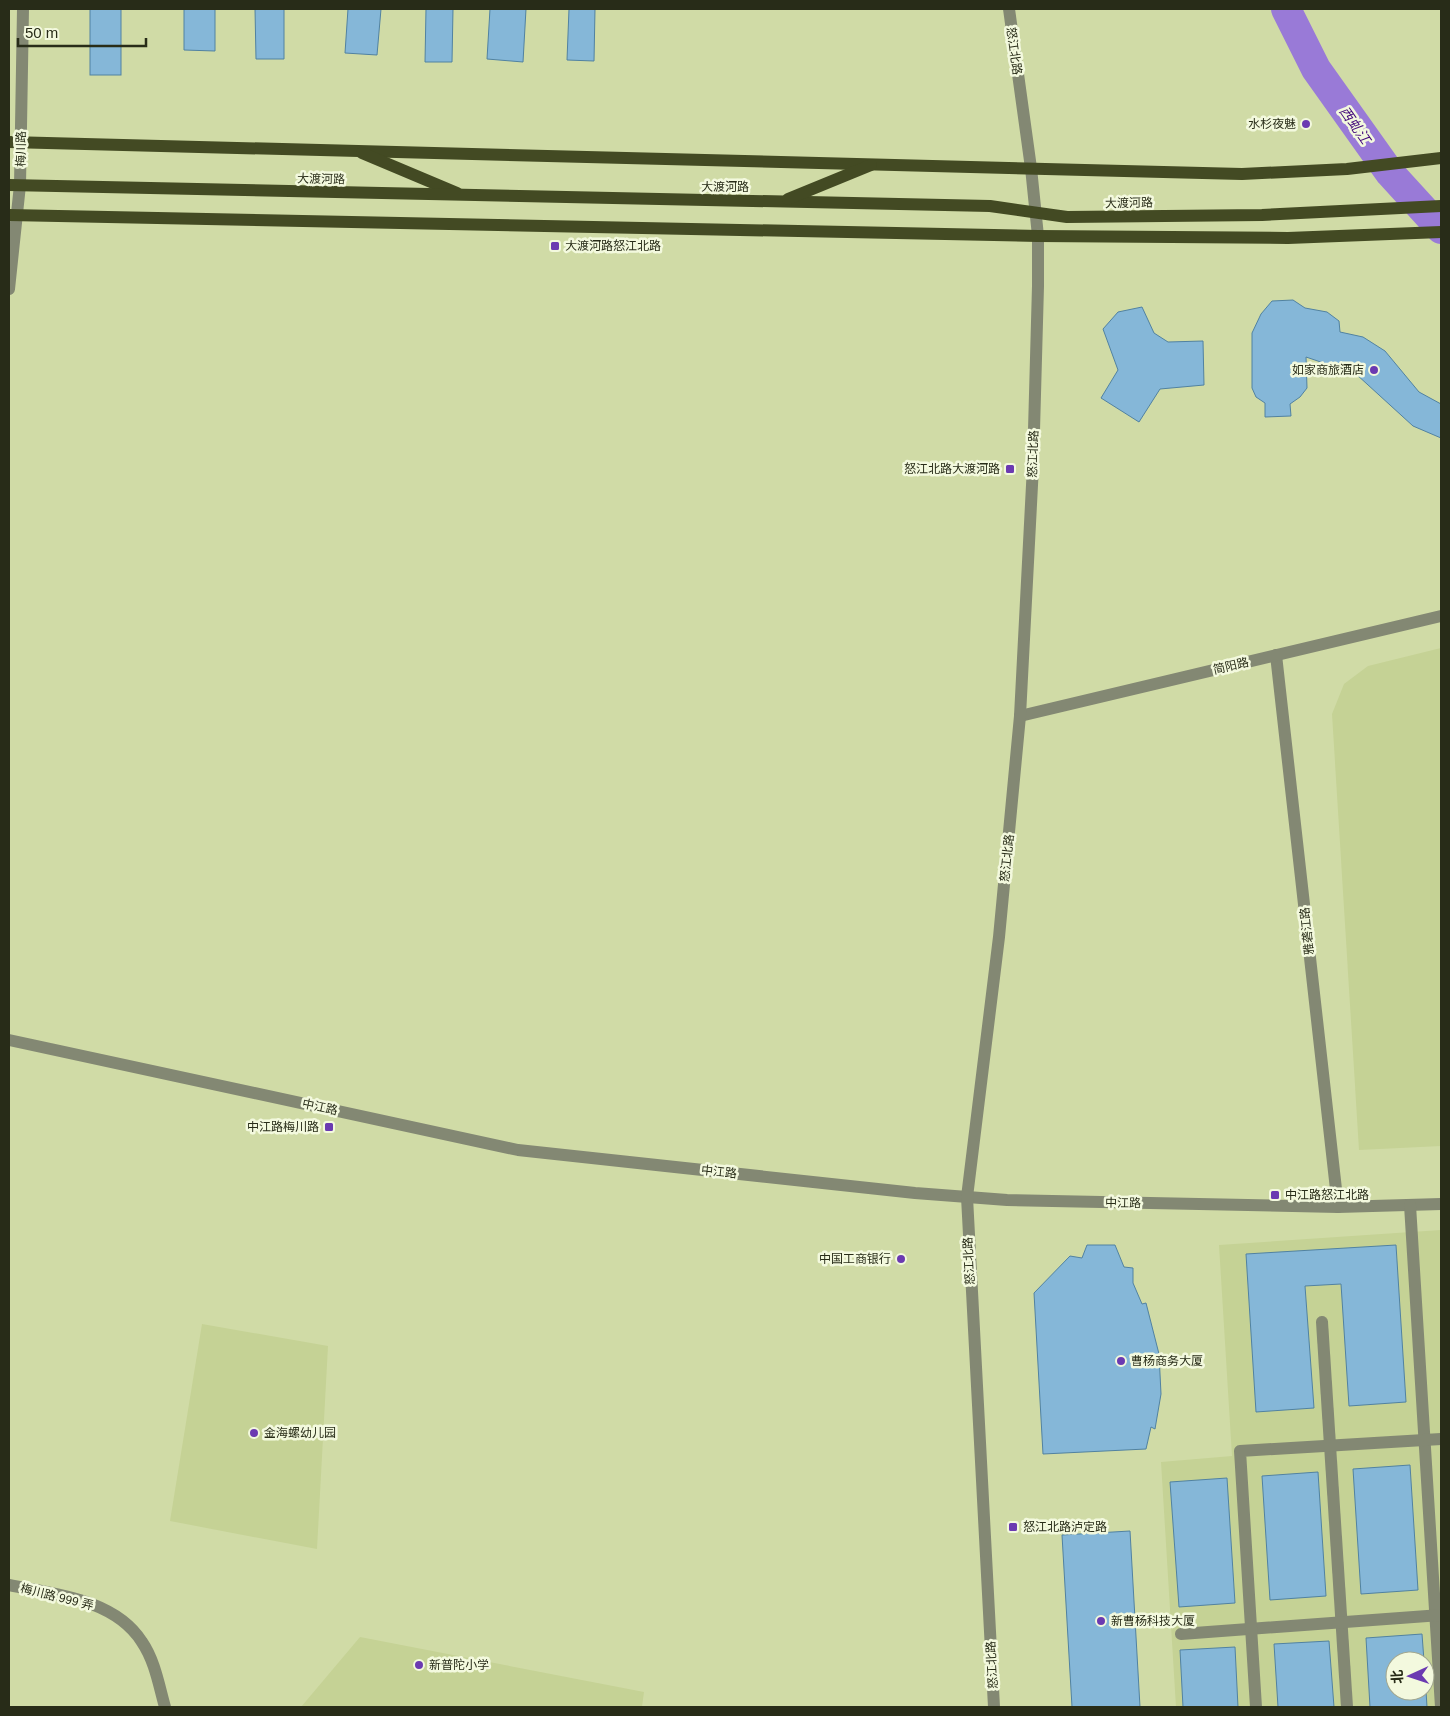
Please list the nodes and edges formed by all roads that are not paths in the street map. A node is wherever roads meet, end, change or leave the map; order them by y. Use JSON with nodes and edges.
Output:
{"nodes":[{"id":1,"x":22,"y":9,"type":"edge"},
{"id":2,"x":1009,"y":9,"type":"edge"},
{"id":3,"x":15,"y":142,"type":"edge"},
{"id":4,"x":355,"y":150,"type":"junction"},
{"id":5,"x":1441,"y":158,"type":"edge"},
{"id":6,"x":876,"y":163,"type":"junction"},
{"id":7,"x":1031,"y":168,"type":"junction"},
{"id":8,"x":14,"y":185,"type":"edge"},
{"id":9,"x":464,"y":196,"type":"junction"},
{"id":10,"x":782,"y":201,"type":"junction"},
{"id":11,"x":1439,"y":206,"type":"edge"},
{"id":12,"x":1036,"y":214,"type":"junction"},
{"id":13,"x":13,"y":215,"type":"edge"},
{"id":14,"x":1441,"y":232,"type":"edge"},
{"id":15,"x":1038,"y":236,"type":"junction"},
{"id":16,"x":9,"y":289,"type":"edge"},
{"id":17,"x":1441,"y":616,"type":"edge"},
{"id":18,"x":1276,"y":655,"type":"junction"},
{"id":19,"x":1020,"y":716,"type":"junction"},
{"id":20,"x":9,"y":1040,"type":"edge"},
{"id":21,"x":967,"y":1197,"type":"junction"},
{"id":22,"x":1441,"y":1204,"type":"edge"},
{"id":23,"x":1410,"y":1205,"type":"junction"},
{"id":24,"x":1338,"y":1207,"type":"junction"},
{"id":25,"x":1322,"y":1322,"type":"dead end"},
{"id":26,"x":1441,"y":1439,"type":"edge"},
{"id":27,"x":1424,"y":1440,"type":"junction"},
{"id":28,"x":1330,"y":1446,"type":"junction"},
{"id":29,"x":9,"y":1585,"type":"edge"},
{"id":30,"x":1438,"y":1615,"type":"edge"},
{"id":31,"x":1341,"y":1622,"type":"junction"},
{"id":32,"x":1251,"y":1629,"type":"junction"},
{"id":33,"x":1182,"y":1634,"type":"dead end"},
{"id":34,"x":165,"y":1707,"type":"edge"},
{"id":35,"x":994,"y":1707,"type":"edge"},
{"id":36,"x":1256,"y":1707,"type":"edge"},
{"id":37,"x":1347,"y":1707,"type":"edge"},
{"id":38,"x":1441,"y":1707,"type":"edge"}],
"edges":[{"from":1,"to":3,"type":"street","name":"梅川路"},
{"from":2,"to":7,"type":"street","name":"怒江北路"},
{"from":3,"to":4,"type":"main road"},
{"from":3,"to":8,"type":"street","name":"梅川路"},
{"from":4,"to":6,"type":"main road"},
{"from":4,"to":9,"type":"main road"},
{"from":5,"to":7,"type":"main road"},
{"from":6,"to":7,"type":"main road"},
{"from":6,"to":10,"type":"main road"},
{"from":7,"to":12,"type":"street","name":"怒江北路"},
{"from":8,"to":9,"type":"main road","name":"大渡河路"},
{"from":8,"to":13,"type":"street","name":"梅川路"},
{"from":9,"to":10,"type":"main road","name":"大渡河路"},
{"from":10,"to":12,"type":"main road","name":"大渡河路"},
{"from":11,"to":12,"type":"main road","name":"大渡河路"},
{"from":12,"to":15,"type":"street","name":"怒江北路"},
{"from":13,"to":15,"type":"main road"},
{"from":13,"to":16,"type":"street","name":"梅川路"},
{"from":14,"to":15,"type":"main road"},
{"from":15,"to":19,"type":"street","name":"怒江北路"},
{"from":17,"to":18,"type":"street","name":"简阳路"},
{"from":18,"to":19,"type":"street","name":"简阳路"},
{"from":18,"to":24,"type":"street","name":"雅砻江路"},
{"from":19,"to":21,"type":"street","name":"怒江北路"},
{"from":20,"to":21,"type":"street","name":"中江路"},
{"from":21,"to":24,"type":"street","name":"中江路"},
{"from":21,"to":35,"type":"street","name":"怒江北路"},
{"from":22,"to":23,"type":"street","name":"中江路"},
{"from":23,"to":24,"type":"street","name":"中江路"},
{"from":23,"to":27,"type":"street"},
{"from":25,"to":28,"type":"street"},
{"from":26,"to":27,"type":"street"},
{"from":27,"to":28,"type":"street"},
{"from":27,"to":30,"type":"street"},
{"from":28,"to":31,"type":"street"},
{"from":28,"to":32,"type":"street"},
{"from":29,"to":34,"type":"street","name":"梅川路 999 弄"},
{"from":30,"to":31,"type":"street"},
{"from":30,"to":38,"type":"street"},
{"from":31,"to":32,"type":"street"},
{"from":31,"to":37,"type":"street"},
{"from":32,"to":33,"type":"street"},
{"from":32,"to":36,"type":"street"}]}
